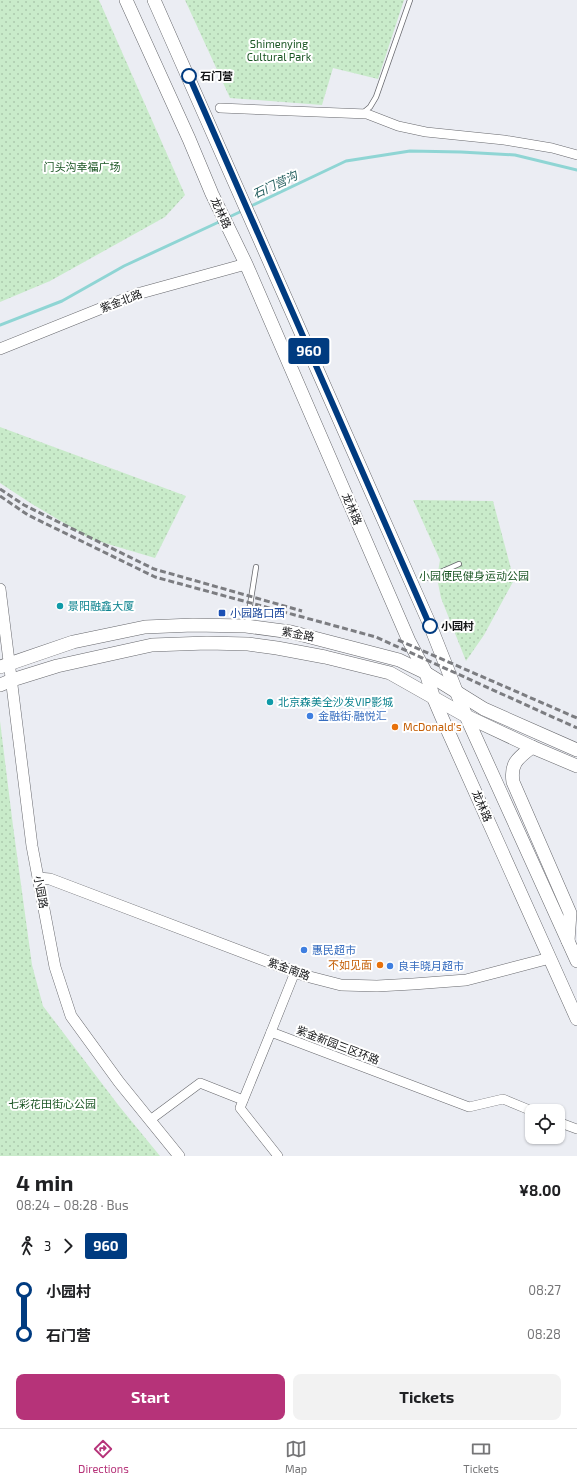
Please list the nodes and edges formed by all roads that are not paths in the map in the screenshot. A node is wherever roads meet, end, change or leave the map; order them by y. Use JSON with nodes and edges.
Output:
{"nodes":[{"id":1,"x":126,"y":0,"type":"edge"},
{"id":2,"x":154,"y":0,"type":"edge"},
{"id":3,"x":410,"y":0,"type":"edge"},
{"id":4,"x":220,"y":108,"type":"dead end"},
{"id":5,"x":363,"y":114,"type":"junction"},
{"id":6,"x":577,"y":155,"type":"edge"},
{"id":7,"x":246,"y":264,"type":"junction"},
{"id":8,"x":0,"y":349,"type":"edge"},
{"id":9,"x":460,"y":564,"type":"dead end"},
{"id":10,"x":256,"y":567,"type":"dead end"},
{"id":11,"x":427,"y":578,"type":"dead end"},
{"id":12,"x":0,"y":589,"type":"edge"},
{"id":13,"x":246,"y":626,"type":"junction"},
{"id":14,"x":5,"y":665,"type":"edge"},
{"id":15,"x":426,"y":673,"type":"junction"},
{"id":16,"x":12,"y":680,"type":"junction"},
{"id":17,"x":0,"y":685,"type":"edge"},
{"id":18,"x":457,"y":693,"type":"junction"},
{"id":19,"x":434,"y":699,"type":"junction"},
{"id":20,"x":466,"y":716,"type":"junction"},
{"id":21,"x":532,"y":747,"type":"junction"},
{"id":22,"x":577,"y":750,"type":"edge"},
{"id":23,"x":577,"y":766,"type":"edge"},
{"id":24,"x":38,"y":878,"type":"junction"},
{"id":25,"x":572,"y":941,"type":"edge"},
{"id":26,"x":550,"y":958,"type":"junction"},
{"id":27,"x":577,"y":961,"type":"edge"},
{"id":28,"x":295,"y":972,"type":"junction"},
{"id":29,"x":577,"y":1019,"type":"edge"},
{"id":30,"x":271,"y":1032,"type":"junction"},
{"id":31,"x":243,"y":1100,"type":"junction"},
{"id":32,"x":525,"y":1108,"type":"edge"},
{"id":33,"x":150,"y":1120,"type":"junction"},
{"id":34,"x":565,"y":1125,"type":"edge"},
{"id":35,"x":577,"y":1129,"type":"edge"},
{"id":36,"x":179,"y":1156,"type":"edge"},
{"id":37,"x":278,"y":1156,"type":"edge"}],
"edges":[{"from":1,"to":7,"type":"main road","name":"龙林路"},
{"from":2,"to":18,"type":"main road","name":"龙林路"},
{"from":3,"to":5,"type":"lane"},
{"from":4,"to":5,"type":"street"},
{"from":5,"to":6,"type":"street"},
{"from":7,"to":8,"type":"street","name":"紫金北路"},
{"from":7,"to":15,"type":"main road","name":"龙林路"},
{"from":9,"to":11,"type":"lane"},
{"from":10,"to":13,"type":"lane"},
{"from":12,"to":14,"type":"street","name":"小园路"},
{"from":13,"to":14,"type":"main road","name":"紫金路"},
{"from":13,"to":15,"type":"main road","name":"紫金路"},
{"from":14,"to":16,"type":"street","name":"小园路"},
{"from":15,"to":18,"type":"main road","name":"紫金路"},
{"from":15,"to":19,"type":"main road","name":"龙林路"},
{"from":16,"to":17,"type":"main road","name":"紫金路"},
{"from":16,"to":19,"type":"main road","name":"紫金路"},
{"from":16,"to":24,"type":"street","name":"小园路"},
{"from":18,"to":20,"type":"main road","name":"龙林路"},
{"from":18,"to":22,"type":"main road","name":"紫金路"},
{"from":19,"to":20,"type":"main road","name":"紫金路"},
{"from":19,"to":26,"type":"main road","name":"龙林路"},
{"from":20,"to":21,"type":"main road","name":"紫金路"},
{"from":20,"to":25,"type":"main road","name":"龙林路"},
{"from":21,"to":23,"type":"main road","name":"紫金路"},
{"from":21,"to":25,"type":"main road"},
{"from":24,"to":28,"type":"street","name":"紫金南路"},
{"from":24,"to":33,"type":"street","name":"小园路"},
{"from":25,"to":27,"type":"main road","name":"龙林路"},
{"from":26,"to":28,"type":"street","name":"紫金南路"},
{"from":26,"to":29,"type":"main road","name":"龙林路"},
{"from":28,"to":30,"type":"street"},
{"from":30,"to":31,"type":"street"},
{"from":30,"to":32,"type":"street","name":"紫金新园三区环路"},
{"from":31,"to":33,"type":"street"},
{"from":31,"to":37,"type":"street"},
{"from":33,"to":36,"type":"street","name":"小园路"},
{"from":34,"to":35,"type":"street"}]}
